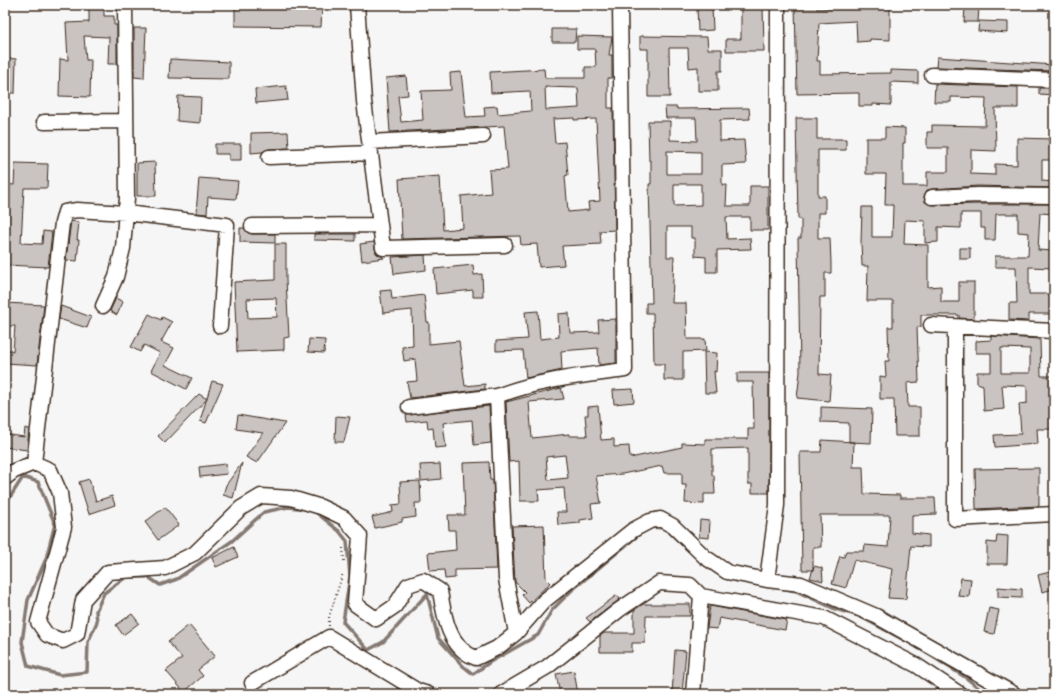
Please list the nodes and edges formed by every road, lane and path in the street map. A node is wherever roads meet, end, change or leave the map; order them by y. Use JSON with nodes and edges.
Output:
{"nodes":[{"id":1,"x":125,"y":5,"type":"edge"},
{"id":2,"x":357,"y":5,"type":"edge"},
{"id":3,"x":620,"y":5,"type":"edge"},
{"id":4,"x":778,"y":5,"type":"edge"},
{"id":5,"x":932,"y":76,"type":"dead end"},
{"id":6,"x":1054,"y":80,"type":"edge"},
{"id":7,"x":126,"y":121,"type":"junction"},
{"id":8,"x":44,"y":122,"type":"dead end"},
{"id":9,"x":483,"y":136,"type":"dead end"},
{"id":10,"x":370,"y":148,"type":"junction"},
{"id":11,"x":270,"y":157,"type":"dead end"},
{"id":12,"x":1054,"y":196,"type":"edge"},
{"id":13,"x":932,"y":197,"type":"dead end"},
{"id":14,"x":126,"y":213,"type":"junction"},
{"id":15,"x":380,"y":225,"type":"junction"},
{"id":16,"x":252,"y":226,"type":"dead end"},
{"id":17,"x":505,"y":246,"type":"dead end"},
{"id":18,"x":104,"y":306,"type":"dead end"},
{"id":19,"x":932,"y":325,"type":"dead end"},
{"id":20,"x":220,"y":326,"type":"dead end"},
{"id":21,"x":955,"y":327,"type":"junction"},
{"id":22,"x":1054,"y":331,"type":"edge"},
{"id":23,"x":497,"y":396,"type":"junction"},
{"id":24,"x":409,"y":407,"type":"dead end"},
{"id":25,"x":34,"y":463,"type":"junction"},
{"id":26,"x":5,"y":478,"type":"edge"},
{"id":27,"x":1054,"y":514,"type":"edge"},
{"id":28,"x":343,"y":548,"type":"dead end"},
{"id":29,"x":344,"y":562,"type":"dead end"},
{"id":30,"x":345,"y":569,"type":"dead end"},
{"id":31,"x":767,"y":580,"type":"junction"},
{"id":32,"x":702,"y":596,"type":"junction"},
{"id":33,"x":516,"y":633,"type":"junction"},
{"id":34,"x":329,"y":637,"type":"junction"},
{"id":35,"x":252,"y":683,"type":"dead end"},
{"id":36,"x":507,"y":692,"type":"edge"},
{"id":37,"x":428,"y":694,"type":"edge"},
{"id":38,"x":693,"y":694,"type":"edge"},
{"id":39,"x":960,"y":694,"type":"edge"},
{"id":40,"x":1014,"y":694,"type":"edge"}],
"edges":[{"from":1,"to":7,"type":"street"},
{"from":2,"to":10,"type":"street"},
{"from":3,"to":23,"type":"street"},
{"from":4,"to":31,"type":"street"},
{"from":5,"to":6,"type":"street"},
{"from":7,"to":8,"type":"street"},
{"from":7,"to":14,"type":"street"},
{"from":9,"to":10,"type":"street"},
{"from":10,"to":11,"type":"street"},
{"from":10,"to":15,"type":"street"},
{"from":12,"to":13,"type":"street"},
{"from":14,"to":18,"type":"street"},
{"from":14,"to":20,"type":"street"},
{"from":14,"to":25,"type":"street"},
{"from":15,"to":16,"type":"street"},
{"from":15,"to":17,"type":"street"},
{"from":19,"to":21,"type":"street"},
{"from":21,"to":22,"type":"street"},
{"from":21,"to":27,"type":"street"},
{"from":23,"to":24,"type":"street"},
{"from":23,"to":33,"type":"street"},
{"from":25,"to":26,"type":"street"},
{"from":25,"to":33,"type":"street"},
{"from":28,"to":29,"type":"path"},
{"from":30,"to":34,"type":"path"},
{"from":31,"to":33,"type":"street"},
{"from":31,"to":40,"type":"street"},
{"from":32,"to":36,"type":"street"},
{"from":32,"to":38,"type":"street"},
{"from":32,"to":39,"type":"street"},
{"from":34,"to":35,"type":"street"},
{"from":34,"to":37,"type":"street"}]}
